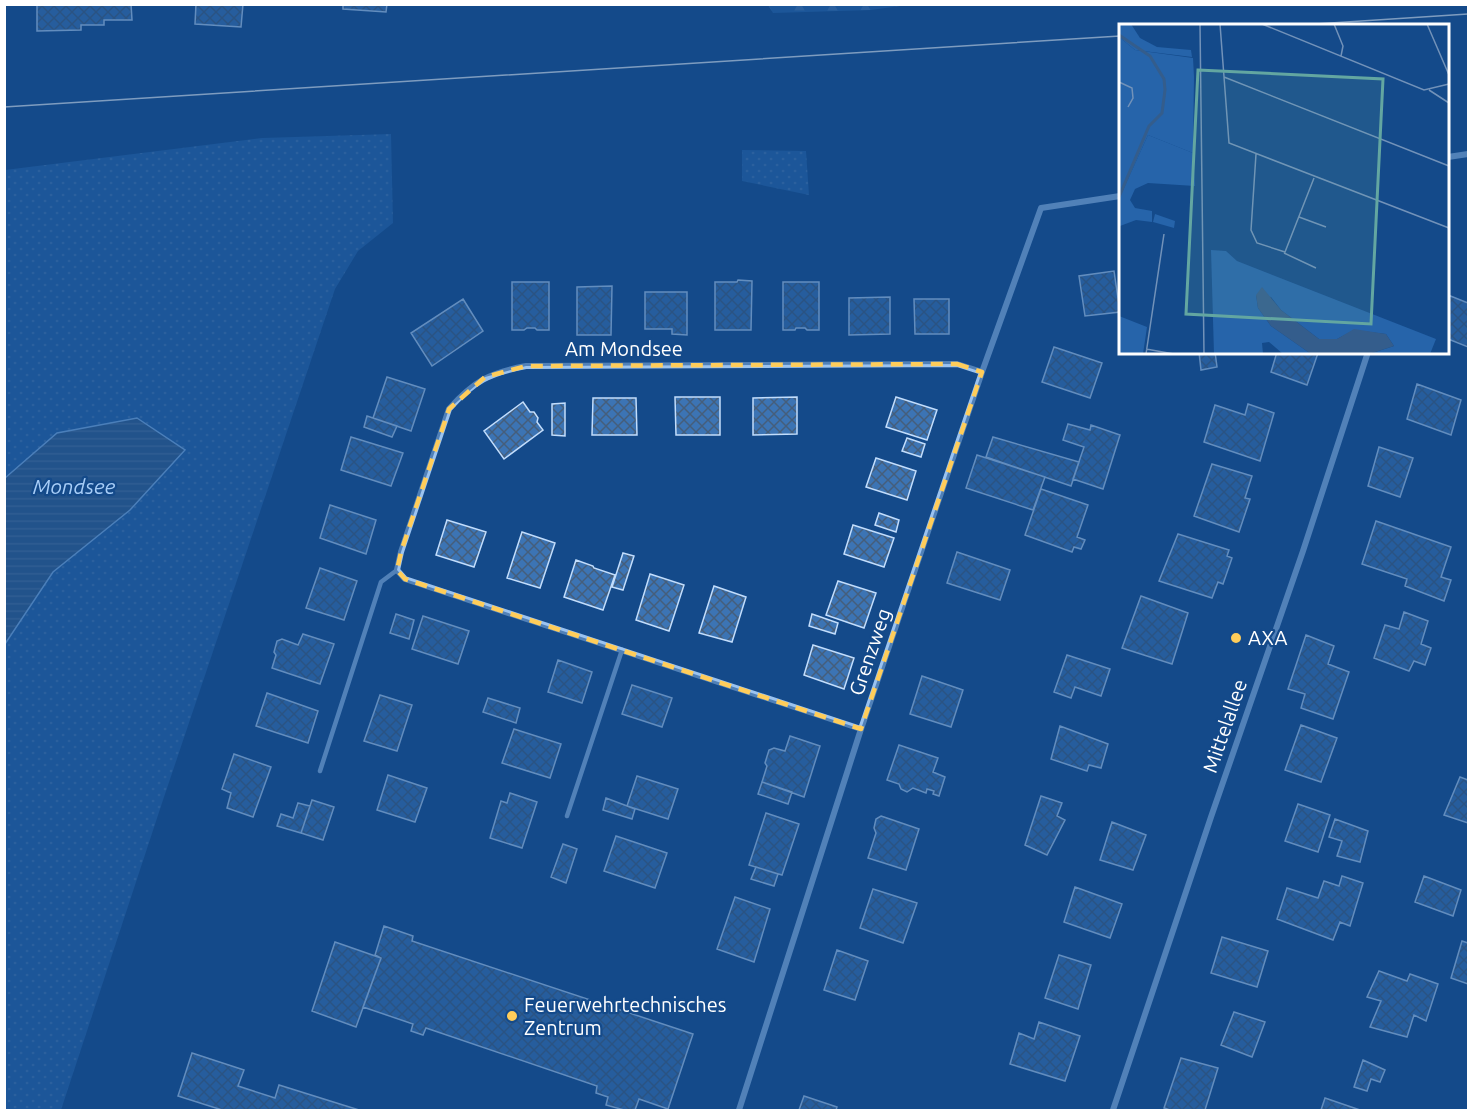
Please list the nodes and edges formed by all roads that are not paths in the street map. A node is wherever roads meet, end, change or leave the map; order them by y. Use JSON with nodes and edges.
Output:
{"nodes":[{"id":1,"x":1468,"y":154,"type":"edge"},
{"id":2,"x":1449,"y":157,"type":"edge"},
{"id":3,"x":1119,"y":196,"type":"edge"},
{"id":4,"x":1367,"y":354,"type":"edge"},
{"id":5,"x":982,"y":372,"type":"junction"},
{"id":6,"x":397,"y":570,"type":"junction"},
{"id":7,"x":622,"y":650,"type":"junction"},
{"id":8,"x":861,"y":729,"type":"junction"},
{"id":9,"x":320,"y":771,"type":"dead end"},
{"id":10,"x":567,"y":816,"type":"dead end"},
{"id":11,"x":739,"y":1110,"type":"edge"},
{"id":12,"x":1113,"y":1110,"type":"edge"}],
"edges":[{"from":1,"to":2,"type":"street"},
{"from":3,"to":5,"type":"street","name":"Grenzweg"},
{"from":4,"to":12,"type":"street","name":"Mittelallee"},
{"from":5,"to":6,"type":"street","name":"Am Mondsee"},
{"from":5,"to":8,"type":"street","name":"Grenzweg"},
{"from":6,"to":7,"type":"street"},
{"from":6,"to":9,"type":"lane","name":"Am Mondsee"},
{"from":7,"to":8,"type":"street"},
{"from":7,"to":10,"type":"lane"},
{"from":8,"to":11,"type":"street","name":"Grenzweg"}]}
